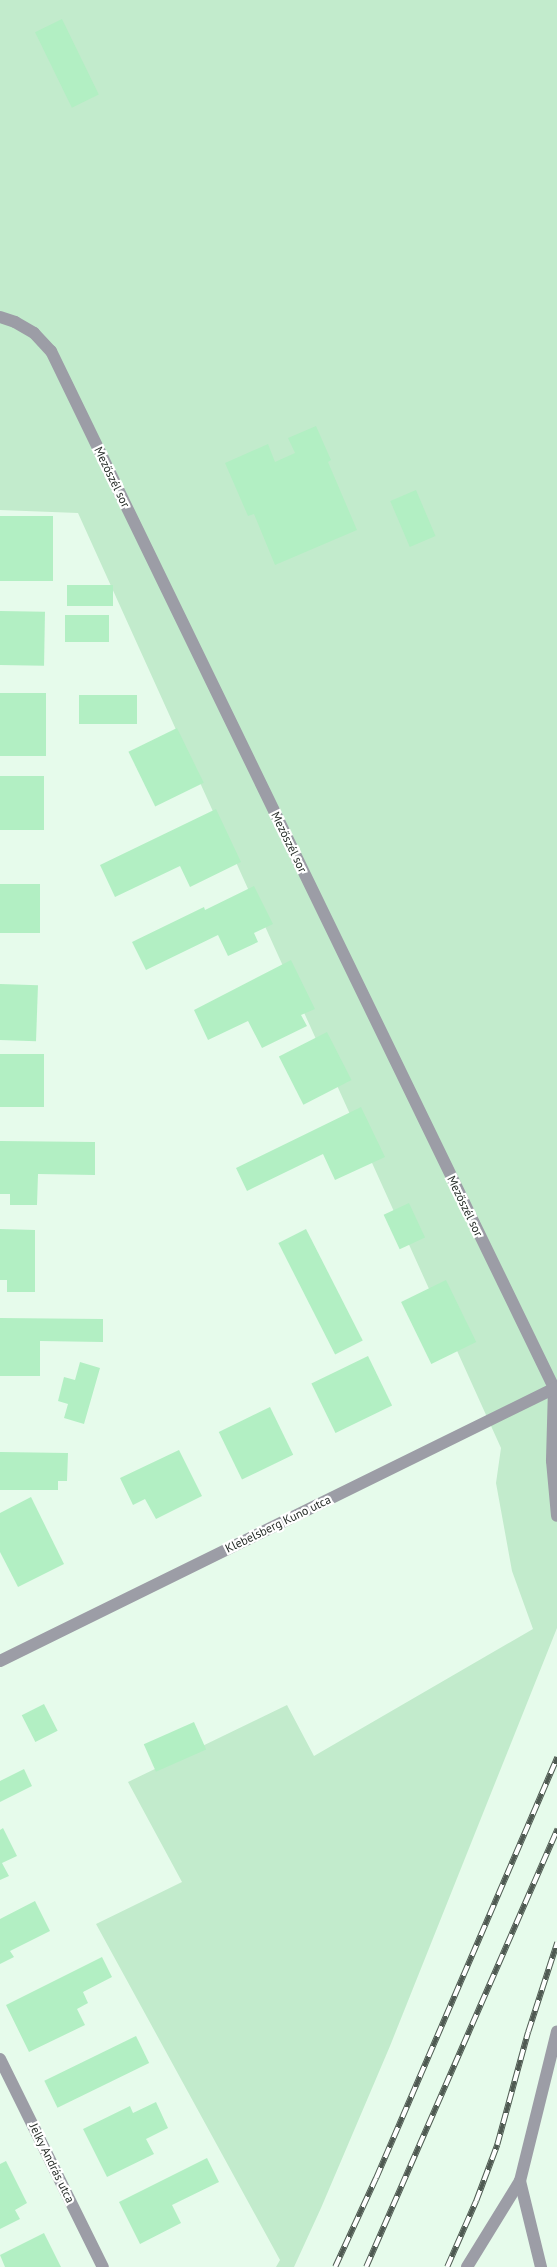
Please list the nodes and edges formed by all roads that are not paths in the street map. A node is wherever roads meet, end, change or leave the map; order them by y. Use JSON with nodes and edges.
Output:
{"nodes":[{"id":1,"x":0,"y":318,"type":"edge"},
{"id":2,"x":555,"y":1387,"type":"edge"},
{"id":3,"x":557,"y":1516,"type":"edge"},
{"id":4,"x":0,"y":1661,"type":"edge"},
{"id":5,"x":557,"y":2032,"type":"edge"},
{"id":6,"x":0,"y":2059,"type":"edge"},
{"id":7,"x":520,"y":2182,"type":"junction"},
{"id":8,"x":104,"y":2267,"type":"edge"},
{"id":9,"x":467,"y":2267,"type":"edge"},
{"id":10,"x":541,"y":2267,"type":"edge"}],
"edges":[{"from":1,"to":2,"type":"street","name":"Mezőszél sor"},
{"from":2,"to":3,"type":"street"},
{"from":2,"to":4,"type":"street","name":"Klebelsberg Kuno utca"},
{"from":5,"to":7,"type":"street"},
{"from":6,"to":8,"type":"street","name":"Jelky András utca"},
{"from":7,"to":9,"type":"street"},
{"from":7,"to":10,"type":"street"}]}
